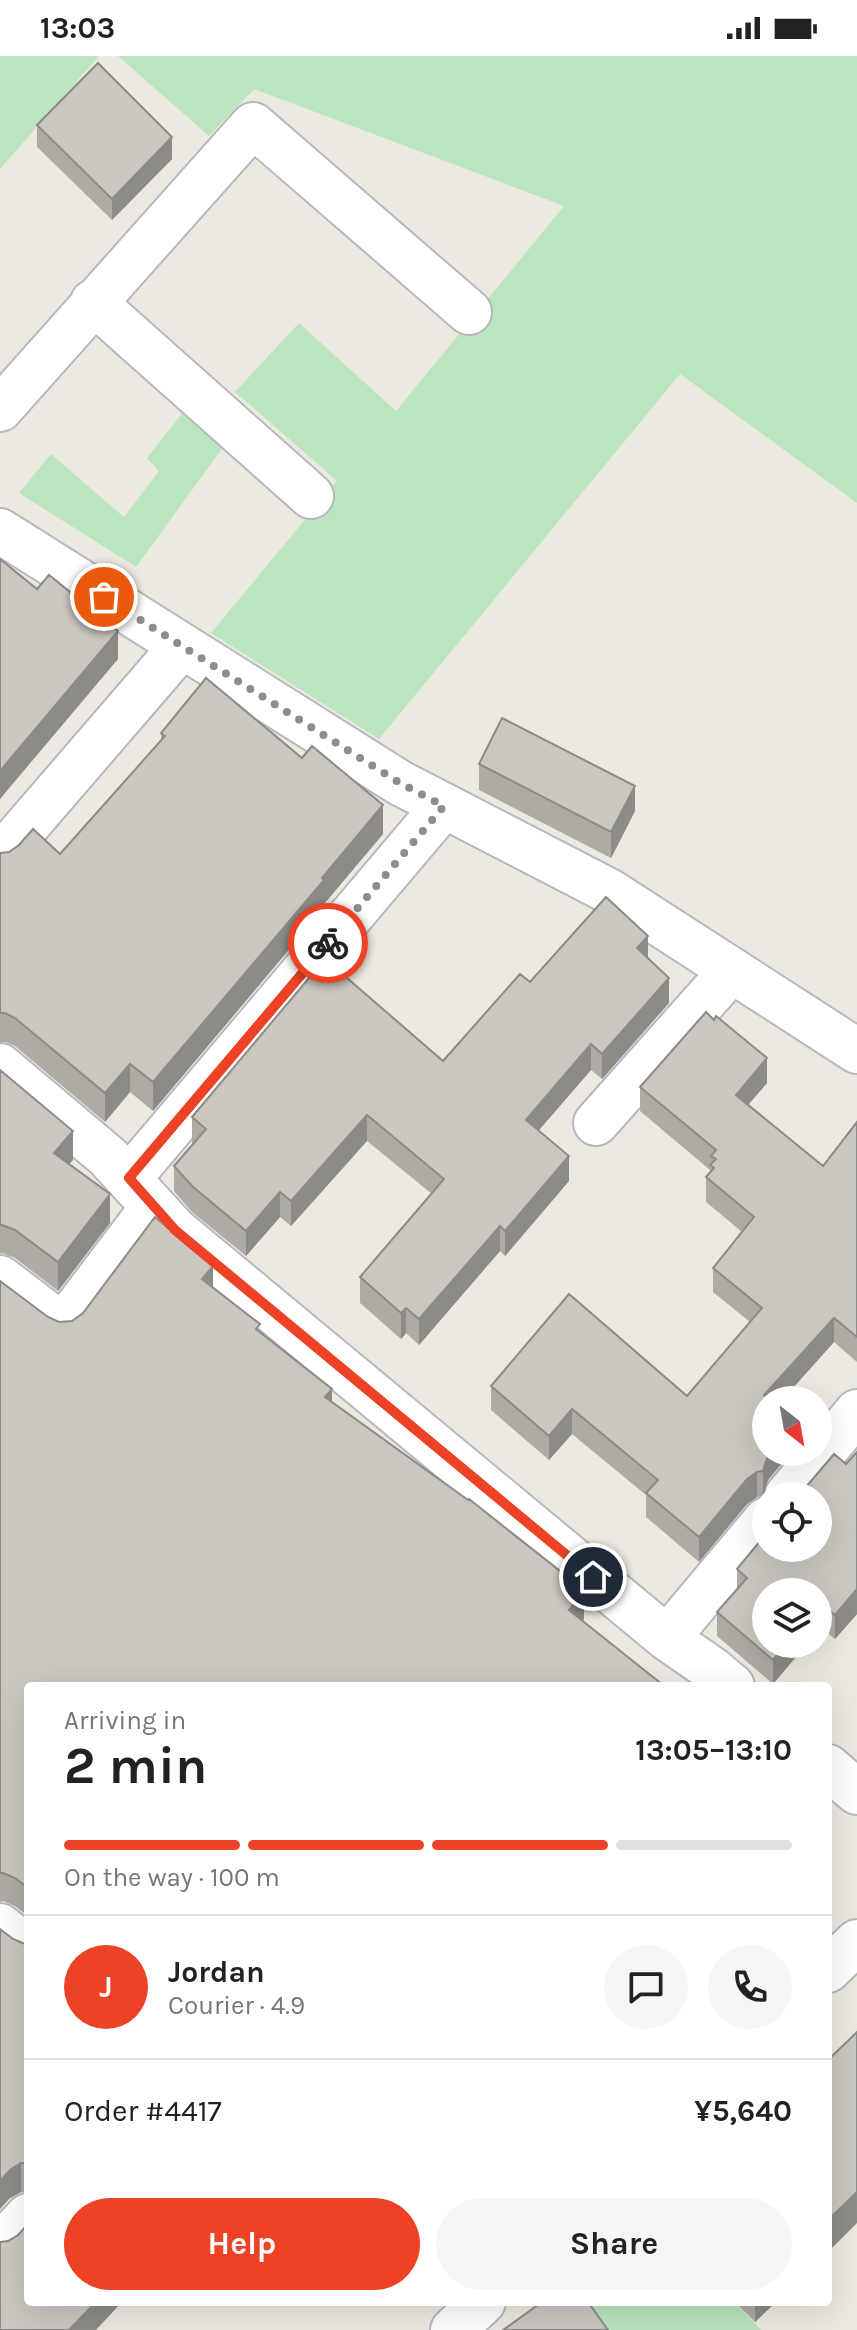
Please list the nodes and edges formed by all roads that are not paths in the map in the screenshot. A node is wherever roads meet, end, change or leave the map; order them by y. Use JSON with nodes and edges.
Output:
{"nodes":[{"id":1,"x":93,"y":302,"type":"junction"},
{"id":2,"x":469,"y":312,"type":"dead end"},
{"id":3,"x":0,"y":409,"type":"edge"},
{"id":4,"x":311,"y":496,"type":"dead end"},
{"id":5,"x":0,"y":531,"type":"edge"},
{"id":6,"x":181,"y":647,"type":"junction"},
{"id":7,"x":444,"y":806,"type":"junction"},
{"id":8,"x":0,"y":857,"type":"edge"},
{"id":9,"x":732,"y":970,"type":"junction"},
{"id":10,"x":857,"y":1051,"type":"edge"},
{"id":11,"x":0,"y":1066,"type":"edge"},
{"id":12,"x":596,"y":1123,"type":"dead end"},
{"id":13,"x":141,"y":1192,"type":"junction"},
{"id":14,"x":0,"y":1278,"type":"edge"},
{"id":15,"x":857,"y":1412,"type":"edge"},
{"id":16,"x":799,"y":1482,"type":"edge"},
{"id":17,"x":752,"y":1537,"type":"edge"},
{"id":18,"x":667,"y":1638,"type":"junction"},
{"id":19,"x":727,"y":1682,"type":"edge"},
{"id":20,"x":832,"y":1770,"type":"edge"},
{"id":21,"x":857,"y":1792,"type":"edge"},
{"id":22,"x":0,"y":1926,"type":"edge"},
{"id":23,"x":857,"y":1942,"type":"edge"},
{"id":24,"x":24,"y":1945,"type":"edge"},
{"id":25,"x":832,"y":1966,"type":"edge"},
{"id":26,"x":24,"y":2220,"type":"edge"},
{"id":27,"x":0,"y":2246,"type":"edge"},
{"id":28,"x":479,"y":2306,"type":"edge"},
{"id":29,"x":453,"y":2330,"type":"edge"}],
"edges":[{"from":1,"to":2,"type":"street"},
{"from":1,"to":3,"type":"street"},
{"from":1,"to":4,"type":"street"},
{"from":5,"to":6,"type":"street"},
{"from":6,"to":7,"type":"street"},
{"from":6,"to":8,"type":"street"},
{"from":7,"to":9,"type":"street"},
{"from":7,"to":13,"type":"street"},
{"from":9,"to":10,"type":"street"},
{"from":9,"to":12,"type":"street"},
{"from":11,"to":13,"type":"street"},
{"from":13,"to":14,"type":"street"},
{"from":13,"to":18,"type":"street"},
{"from":15,"to":16,"type":"street"},
{"from":17,"to":18,"type":"street"},
{"from":18,"to":19,"type":"street"},
{"from":20,"to":21,"type":"street"},
{"from":22,"to":24,"type":"street"},
{"from":23,"to":25,"type":"street"},
{"from":26,"to":27,"type":"street"},
{"from":28,"to":29,"type":"street"}]}
